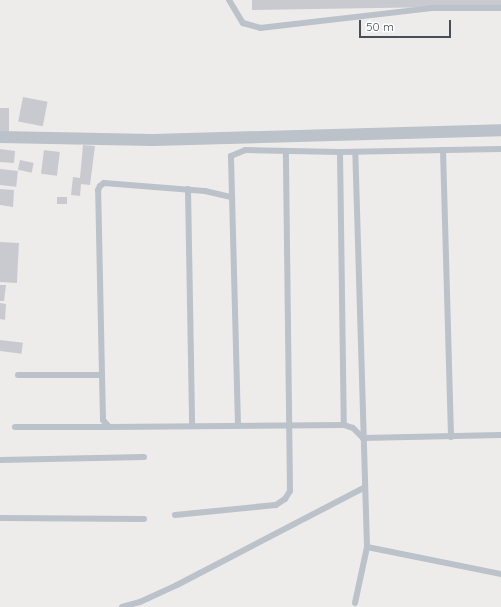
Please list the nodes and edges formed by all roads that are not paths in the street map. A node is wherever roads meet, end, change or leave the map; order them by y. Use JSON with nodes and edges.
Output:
{"nodes":[{"id":1,"x":229,"y":0,"type":"edge"},
{"id":2,"x":501,"y":8,"type":"edge"},
{"id":3,"x":501,"y":130,"type":"edge"},
{"id":4,"x":0,"y":137,"type":"edge"},
{"id":5,"x":501,"y":149,"type":"edge"},
{"id":6,"x":443,"y":150,"type":"junction"},
{"id":7,"x":286,"y":151,"type":"junction"},
{"id":8,"x":340,"y":152,"type":"junction"},
{"id":9,"x":355,"y":152,"type":"junction"},
{"id":10,"x":188,"y":189,"type":"junction"},
{"id":11,"x":232,"y":197,"type":"junction"},
{"id":12,"x":102,"y":374,"type":"junction"},
{"id":13,"x":18,"y":375,"type":"dead end"},
{"id":14,"x":238,"y":425,"type":"junction"},
{"id":15,"x":290,"y":425,"type":"junction"},
{"id":16,"x":344,"y":425,"type":"junction"},
{"id":17,"x":192,"y":426,"type":"junction"},
{"id":18,"x":15,"y":427,"type":"dead end"},
{"id":19,"x":109,"y":427,"type":"junction"},
{"id":20,"x":501,"y":435,"type":"edge"},
{"id":21,"x":451,"y":437,"type":"junction"},
{"id":22,"x":363,"y":438,"type":"junction"},
{"id":23,"x":144,"y":457,"type":"dead end"},
{"id":24,"x":0,"y":460,"type":"edge"},
{"id":25,"x":365,"y":487,"type":"junction"},
{"id":26,"x":175,"y":515,"type":"dead end"},
{"id":27,"x":0,"y":518,"type":"edge"},
{"id":28,"x":144,"y":519,"type":"dead end"},
{"id":29,"x":367,"y":547,"type":"junction"},
{"id":30,"x":501,"y":574,"type":"edge"},
{"id":31,"x":354,"y":603,"type":"dead end"},
{"id":32,"x":122,"y":607,"type":"edge"}],
"edges":[{"from":1,"to":2,"type":"lane"},
{"from":3,"to":4,"type":"street"},
{"from":5,"to":6,"type":"lane"},
{"from":6,"to":9,"type":"lane"},
{"from":6,"to":21,"type":"lane"},
{"from":7,"to":8,"type":"lane"},
{"from":7,"to":11,"type":"lane"},
{"from":7,"to":15,"type":"lane"},
{"from":8,"to":9,"type":"lane"},
{"from":8,"to":16,"type":"lane"},
{"from":9,"to":22,"type":"lane"},
{"from":10,"to":11,"type":"lane"},
{"from":10,"to":12,"type":"lane"},
{"from":10,"to":17,"type":"lane"},
{"from":11,"to":14,"type":"lane"},
{"from":12,"to":13,"type":"lane"},
{"from":12,"to":19,"type":"lane"},
{"from":14,"to":15,"type":"lane"},
{"from":14,"to":17,"type":"lane"},
{"from":15,"to":16,"type":"lane"},
{"from":15,"to":26,"type":"lane"},
{"from":16,"to":22,"type":"lane"},
{"from":17,"to":19,"type":"lane"},
{"from":18,"to":19,"type":"lane"},
{"from":20,"to":21,"type":"lane"},
{"from":21,"to":22,"type":"lane"},
{"from":22,"to":25,"type":"lane"},
{"from":23,"to":24,"type":"lane"},
{"from":25,"to":29,"type":"lane"},
{"from":25,"to":32,"type":"lane"},
{"from":27,"to":28,"type":"lane"},
{"from":29,"to":30,"type":"lane"},
{"from":29,"to":31,"type":"lane"}]}
